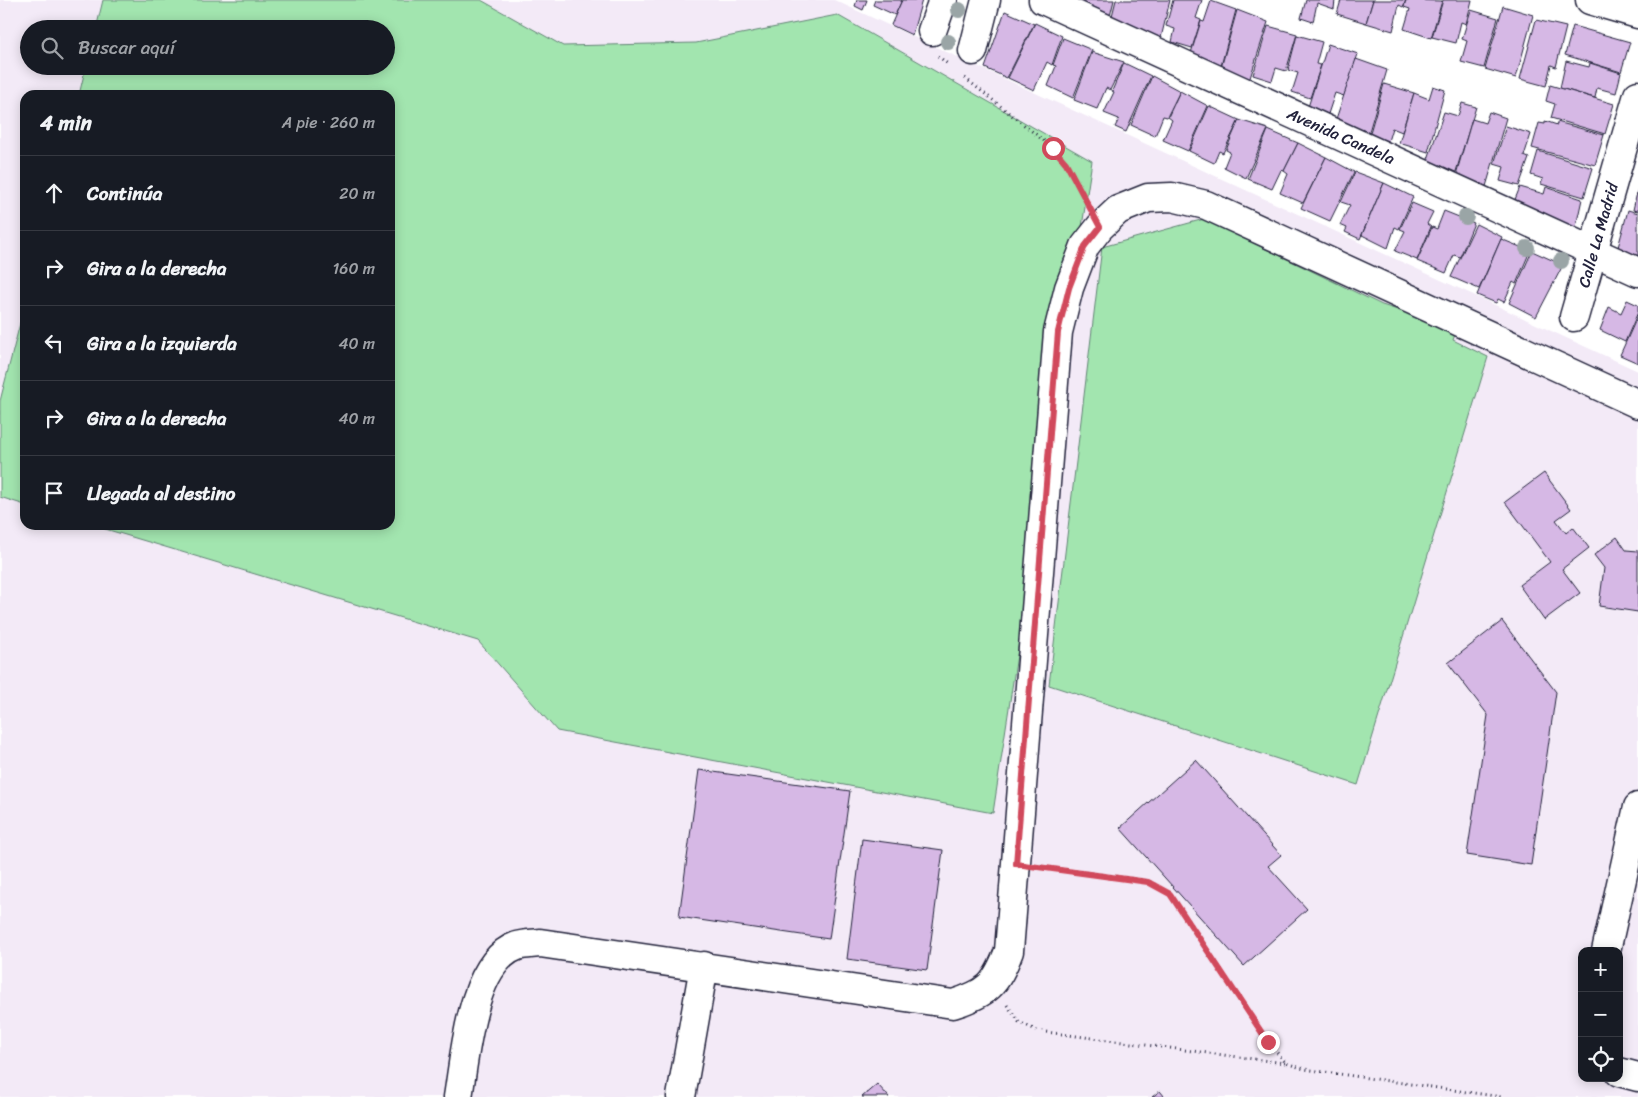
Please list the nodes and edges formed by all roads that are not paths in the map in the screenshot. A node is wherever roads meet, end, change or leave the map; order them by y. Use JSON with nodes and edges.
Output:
{"nodes":[{"id":1,"x":943,"y":0,"type":"edge"},
{"id":2,"x":986,"y":0,"type":"edge"},
{"id":3,"x":1043,"y":0,"type":"edge"},
{"id":4,"x":1590,"y":0,"type":"edge"},
{"id":5,"x":1638,"y":14,"type":"edge"},
{"id":6,"x":934,"y":43,"type":"road end"},
{"id":7,"x":966,"y":62,"type":"road end"},
{"id":8,"x":1638,"y":95,"type":"edge"},
{"id":9,"x":1594,"y":251,"type":"junction"},
{"id":10,"x":1638,"y":272,"type":"edge"},
{"id":11,"x":1574,"y":317,"type":"dead end"},
{"id":12,"x":1638,"y":404,"type":"edge"},
{"id":13,"x":1638,"y":807,"type":"edge"},
{"id":14,"x":1607,"y":947,"type":"edge"},
{"id":15,"x":704,"y":966,"type":"junction"},
{"id":16,"x":458,"y":1097,"type":"edge"},
{"id":17,"x":682,"y":1097,"type":"edge"}],
"edges":[{"from":1,"to":6,"type":"street"},
{"from":2,"to":7,"type":"street"},
{"from":3,"to":9,"type":"street","name":"Avenida Candela"},
{"from":4,"to":5,"type":"street"},
{"from":8,"to":9,"type":"street","name":"Calle La Madrid"},
{"from":9,"to":10,"type":"street","name":"Avenida Candela"},
{"from":9,"to":11,"type":"street","name":"Calle La Madrid"},
{"from":12,"to":15,"type":"street"},
{"from":13,"to":14,"type":"street"},
{"from":15,"to":16,"type":"street"},
{"from":15,"to":17,"type":"street"}]}
